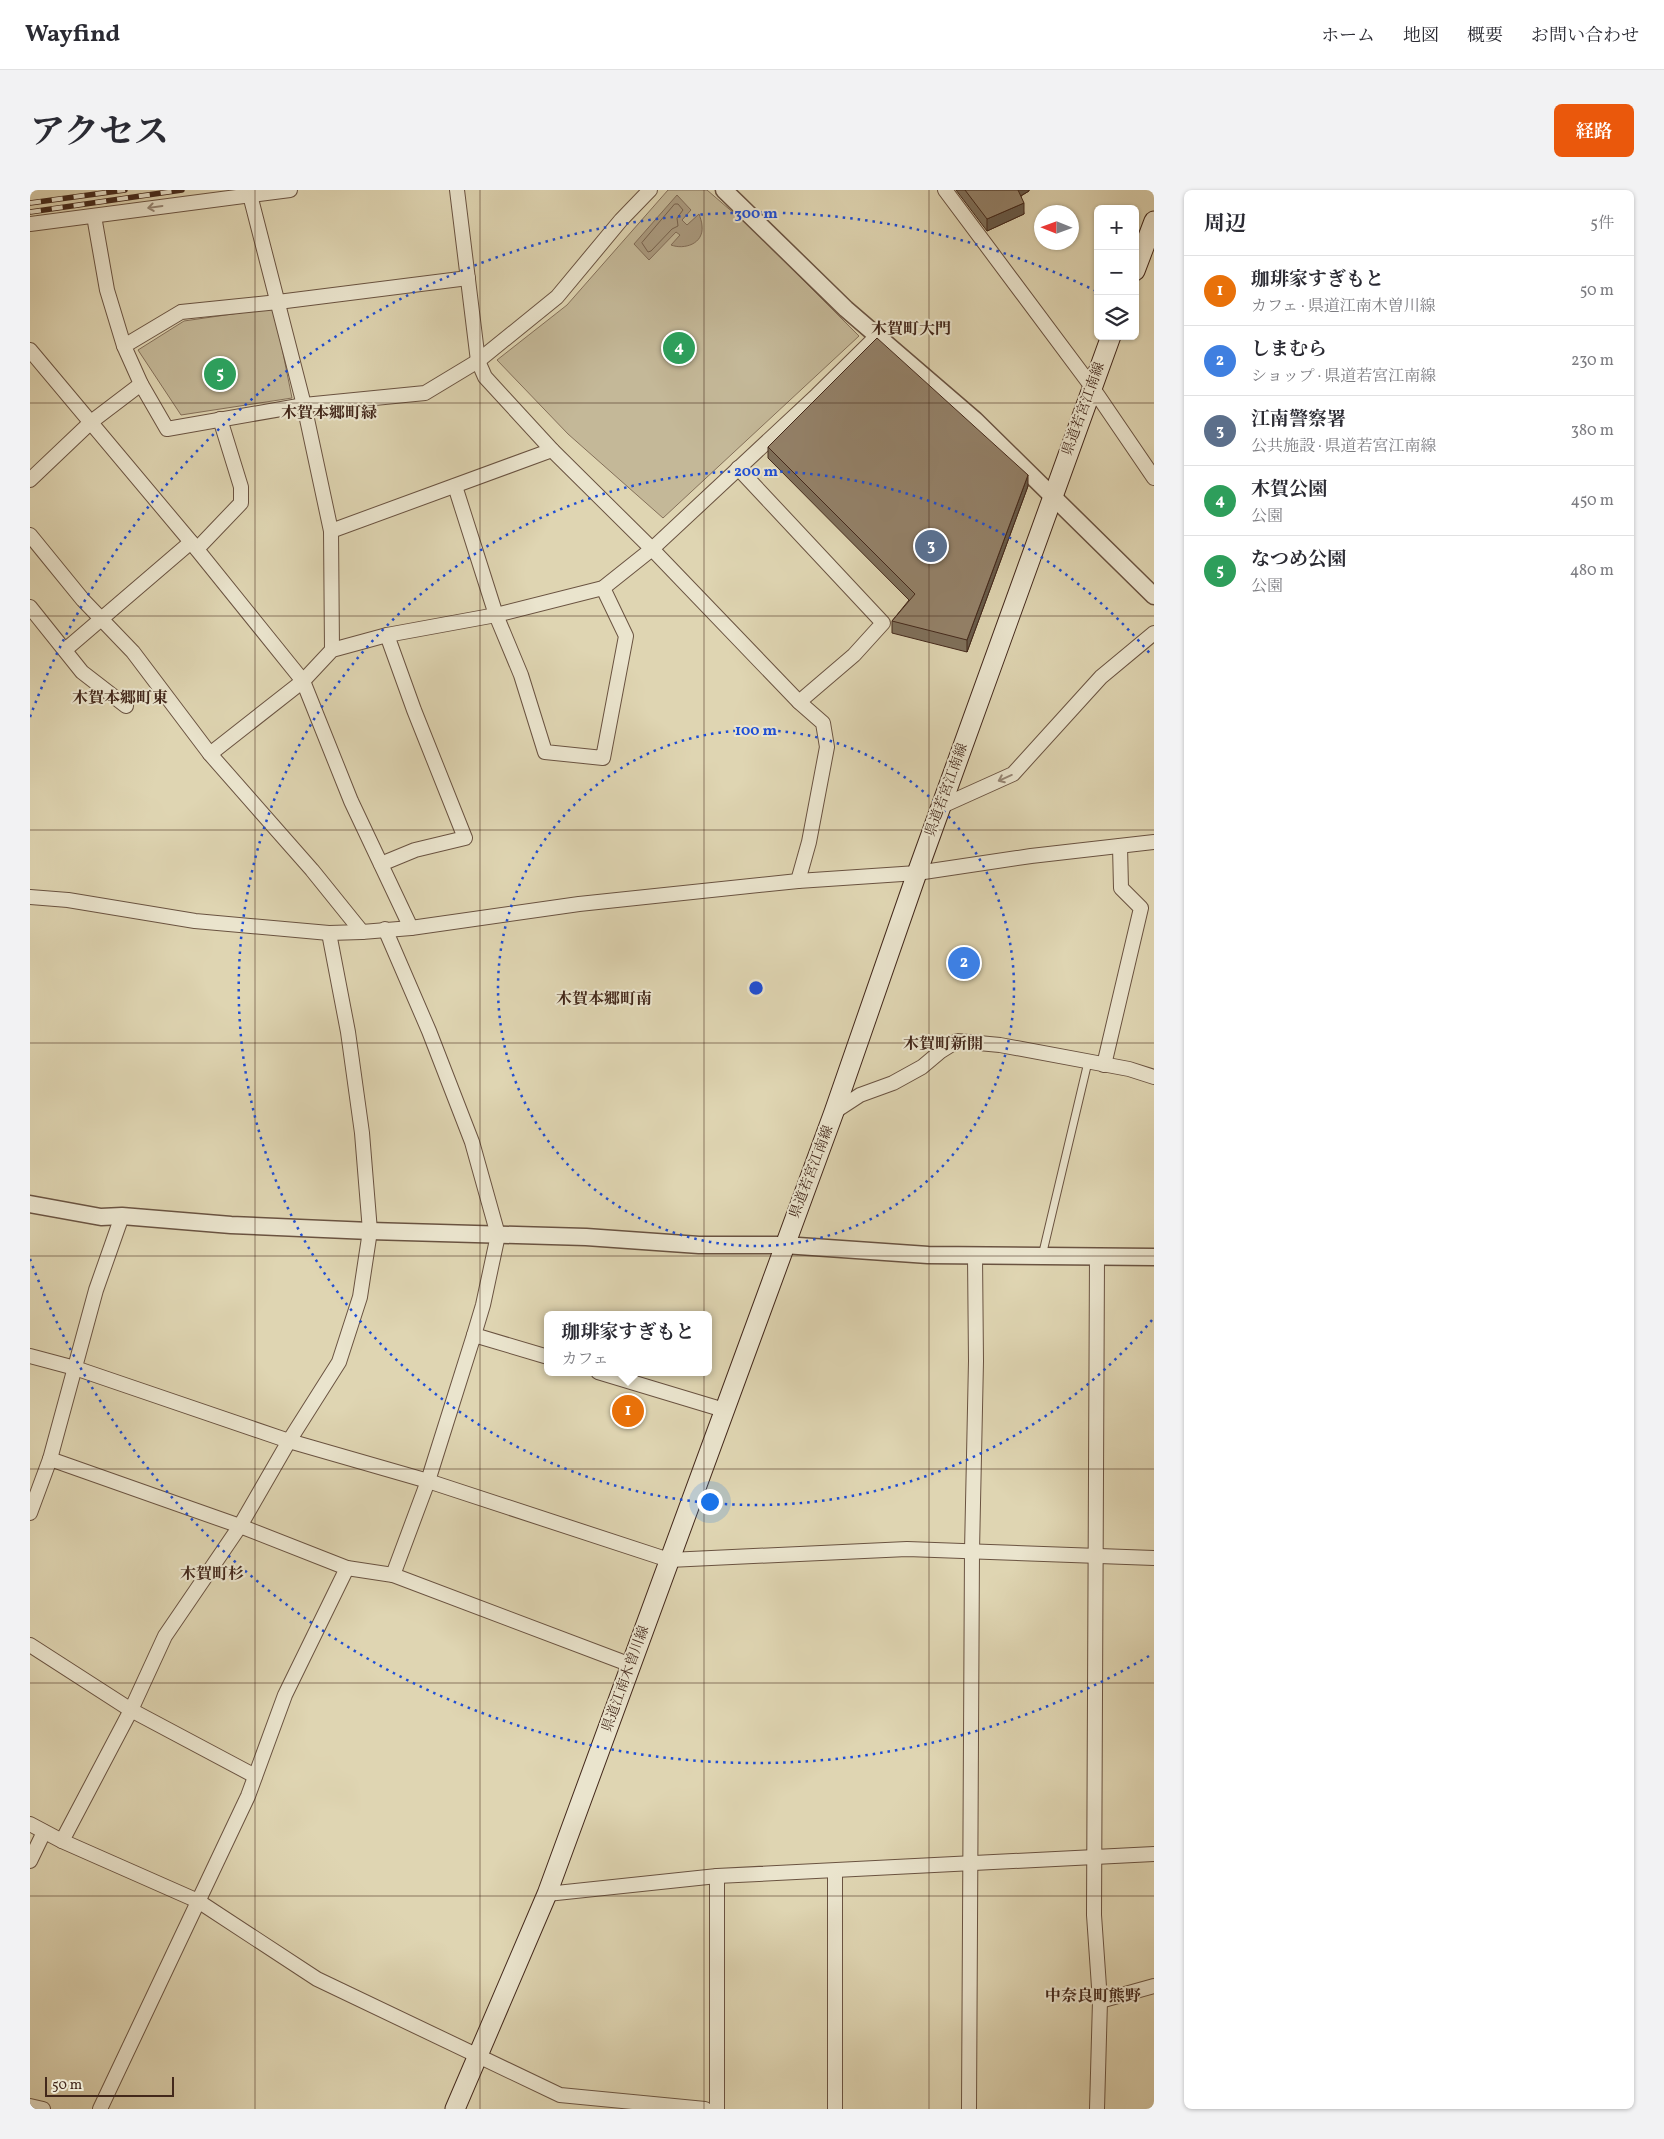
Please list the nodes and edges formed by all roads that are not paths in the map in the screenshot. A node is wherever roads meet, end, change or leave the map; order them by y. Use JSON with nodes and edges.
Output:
{"nodes":[{"id":1,"x":290,"y":190,"type":"edge"},
{"id":2,"x":457,"y":190,"type":"edge"},
{"id":3,"x":650,"y":190,"type":"edge"},
{"id":4,"x":724,"y":190,"type":"edge"},
{"id":5,"x":945,"y":190,"type":"edge"},
{"id":6,"x":250,"y":195,"type":"junction"},
{"id":7,"x":94,"y":216,"type":"junction"},
{"id":8,"x":1154,"y":221,"type":"edge"},
{"id":9,"x":30,"y":224,"type":"edge"},
{"id":10,"x":1139,"y":261,"type":"edge"},
{"id":11,"x":468,"y":278,"type":"junction"},
{"id":12,"x":278,"y":302,"type":"junction"},
{"id":13,"x":878,"y":335,"type":"junction"},
{"id":14,"x":1110,"y":340,"type":"edge"},
{"id":15,"x":124,"y":346,"type":"junction"},
{"id":16,"x":30,"y":350,"type":"edge"},
{"id":17,"x":478,"y":361,"type":"junction"},
{"id":18,"x":141,"y":384,"type":"junction"},
{"id":19,"x":1092,"y":387,"type":"junction"},
{"id":20,"x":304,"y":405,"type":"junction"},
{"id":21,"x":220,"y":419,"type":"junction"},
{"id":22,"x":91,"y":422,"type":"junction"},
{"id":23,"x":552,"y":450,"type":"junction"},
{"id":24,"x":738,"y":468,"type":"junction"},
{"id":25,"x":1154,"y":478,"type":"edge"},
{"id":26,"x":30,"y":480,"type":"edge"},
{"id":27,"x":455,"y":486,"type":"junction"},
{"id":28,"x":1052,"y":496,"type":"junction"},
{"id":29,"x":331,"y":531,"type":"junction"},
{"id":30,"x":30,"y":535,"type":"edge"},
{"id":31,"x":194,"y":546,"type":"junction"},
{"id":32,"x":652,"y":548,"type":"junction"},
{"id":33,"x":603,"y":588,"type":"junction"},
{"id":34,"x":1154,"y":596,"type":"edge"},
{"id":35,"x":30,"y":607,"type":"edge"},
{"id":36,"x":496,"y":615,"type":"junction"},
{"id":37,"x":101,"y":619,"type":"junction"},
{"id":38,"x":1154,"y":633,"type":"edge"},
{"id":39,"x":387,"y":635,"type":"junction"},
{"id":40,"x":65,"y":650,"type":"junction"},
{"id":41,"x":332,"y":650,"type":"junction"},
{"id":42,"x":303,"y":681,"type":"junction"},
{"id":43,"x":798,"y":702,"type":"junction"},
{"id":44,"x":126,"y":706,"type":"dead end"},
{"id":45,"x":210,"y":754,"type":"junction"},
{"id":46,"x":942,"y":806,"type":"junction"},
{"id":47,"x":1154,"y":842,"type":"edge"},
{"id":48,"x":1120,"y":846,"type":"junction"},
{"id":49,"x":380,"y":864,"type":"junction"},
{"id":50,"x":916,"y":873,"type":"junction"},
{"id":51,"x":798,"y":881,"type":"junction"},
{"id":52,"x":30,"y":896,"type":"edge"},
{"id":53,"x":411,"y":928,"type":"junction"},
{"id":54,"x":385,"y":930,"type":"junction"},
{"id":55,"x":329,"y":932,"type":"junction"},
{"id":56,"x":362,"y":932,"type":"junction"},
{"id":57,"x":1088,"y":1062,"type":"junction"},
{"id":58,"x":1104,"y":1065,"type":"junction"},
{"id":59,"x":1154,"y":1077,"type":"edge"},
{"id":60,"x":834,"y":1112,"type":"junction"},
{"id":61,"x":30,"y":1204,"type":"edge"},
{"id":62,"x":122,"y":1216,"type":"junction"},
{"id":63,"x":370,"y":1231,"type":"junction"},
{"id":64,"x":498,"y":1235,"type":"junction"},
{"id":65,"x":784,"y":1245,"type":"junction"},
{"id":66,"x":975,"y":1256,"type":"junction"},
{"id":67,"x":1041,"y":1257,"type":"junction"},
{"id":68,"x":1097,"y":1257,"type":"junction"},
{"id":69,"x":1154,"y":1257,"type":"edge"},
{"id":70,"x":474,"y":1335,"type":"junction"},
{"id":71,"x":30,"y":1356,"type":"edge"},
{"id":72,"x":544,"y":1356,"type":"edge"},
{"id":73,"x":75,"y":1368,"type":"junction"},
{"id":74,"x":611,"y":1376,"type":"edge"},
{"id":75,"x":724,"y":1410,"type":"junction"},
{"id":76,"x":289,"y":1441,"type":"junction"},
{"id":77,"x":50,"y":1459,"type":"junction"},
{"id":78,"x":428,"y":1480,"type":"junction"},
{"id":79,"x":30,"y":1513,"type":"edge"},
{"id":80,"x":240,"y":1526,"type":"junction"},
{"id":81,"x":972,"y":1551,"type":"junction"},
{"id":82,"x":1095,"y":1556,"type":"junction"},
{"id":83,"x":1154,"y":1558,"type":"edge"},
{"id":84,"x":670,"y":1560,"type":"junction"},
{"id":85,"x":347,"y":1568,"type":"junction"},
{"id":86,"x":393,"y":1575,"type":"junction"},
{"id":87,"x":30,"y":1645,"type":"edge"},
{"id":88,"x":631,"y":1666,"type":"junction"},
{"id":89,"x":131,"y":1710,"type":"junction"},
{"id":90,"x":255,"y":1776,"type":"junction"},
{"id":91,"x":30,"y":1824,"type":"edge"},
{"id":92,"x":44,"y":1832,"type":"junction"},
{"id":93,"x":62,"y":1841,"type":"junction"},
{"id":94,"x":1154,"y":1854,"type":"edge"},
{"id":95,"x":1095,"y":1858,"type":"junction"},
{"id":96,"x":30,"y":1861,"type":"edge"},
{"id":97,"x":970,"y":1864,"type":"junction"},
{"id":98,"x":835,"y":1871,"type":"junction"},
{"id":99,"x":717,"y":1876,"type":"junction"},
{"id":100,"x":547,"y":1894,"type":"junction"},
{"id":101,"x":198,"y":1901,"type":"junction"},
{"id":102,"x":1154,"y":1986,"type":"edge"},
{"id":103,"x":1100,"y":2001,"type":"junction"},
{"id":104,"x":479,"y":2056,"type":"junction"},
{"id":105,"x":560,"y":2102,"type":"edge"},
{"id":106,"x":30,"y":2106,"type":"edge"},
{"id":107,"x":43,"y":2109,"type":"edge"},
{"id":108,"x":100,"y":2109,"type":"edge"},
{"id":109,"x":455,"y":2109,"type":"edge"},
{"id":110,"x":705,"y":2109,"type":"edge"},
{"id":111,"x":717,"y":2109,"type":"edge"},
{"id":112,"x":835,"y":2109,"type":"edge"},
{"id":113,"x":969,"y":2109,"type":"edge"},
{"id":114,"x":1097,"y":2109,"type":"edge"}],
"edges":[{"from":1,"to":6,"type":"street"},
{"from":2,"to":11,"type":"street"},
{"from":3,"to":17,"type":"street"},
{"from":4,"to":13,"type":"street"},
{"from":5,"to":19,"type":"street"},
{"from":6,"to":7,"type":"street","one_way":true},
{"from":6,"to":12,"type":"street"},
{"from":7,"to":9,"type":"street"},
{"from":7,"to":15,"type":"street"},
{"from":8,"to":10,"type":"main road"},
{"from":11,"to":12,"type":"street"},
{"from":11,"to":17,"type":"street"},
{"from":12,"to":15,"type":"street"},
{"from":12,"to":20,"type":"street"},
{"from":13,"to":24,"type":"street"},
{"from":13,"to":28,"type":"street"},
{"from":14,"to":19,"type":"main road","name":"県道若宮江南線"},
{"from":15,"to":18,"type":"street"},
{"from":16,"to":22,"type":"street"},
{"from":17,"to":20,"type":"street"},
{"from":17,"to":23,"type":"street"},
{"from":18,"to":21,"type":"street"},
{"from":18,"to":22,"type":"street"},
{"from":19,"to":25,"type":"street"},
{"from":19,"to":28,"type":"main road","name":"県道若宮江南線"},
{"from":20,"to":21,"type":"street"},
{"from":20,"to":29,"type":"street"},
{"from":21,"to":31,"type":"street"},
{"from":22,"to":26,"type":"street"},
{"from":22,"to":31,"type":"street"},
{"from":23,"to":27,"type":"street"},
{"from":23,"to":32,"type":"street"},
{"from":24,"to":32,"type":"street"},
{"from":24,"to":43,"type":"street"},
{"from":27,"to":29,"type":"street"},
{"from":27,"to":36,"type":"street"},
{"from":28,"to":34,"type":"street"},
{"from":28,"to":46,"type":"main road","name":"県道若宮江南線"},
{"from":29,"to":41,"type":"street"},
{"from":30,"to":37,"type":"street"},
{"from":31,"to":37,"type":"street"},
{"from":31,"to":42,"type":"street"},
{"from":32,"to":33,"type":"street"},
{"from":32,"to":43,"type":"street"},
{"from":33,"to":36,"type":"street"},
{"from":33,"to":36,"type":"street"},
{"from":35,"to":40,"type":"street"},
{"from":36,"to":39,"type":"street"},
{"from":37,"to":40,"type":"street"},
{"from":37,"to":45,"type":"street"},
{"from":38,"to":46,"type":"street","one_way":true},
{"from":39,"to":41,"type":"street"},
{"from":39,"to":49,"type":"street"},
{"from":40,"to":44,"type":"street"},
{"from":41,"to":42,"type":"street"},
{"from":42,"to":45,"type":"street"},
{"from":42,"to":49,"type":"street"},
{"from":43,"to":51,"type":"street"},
{"from":45,"to":56,"type":"street"},
{"from":46,"to":50,"type":"main road","name":"県道若宮江南線"},
{"from":47,"to":48,"type":"street"},
{"from":48,"to":50,"type":"street"},
{"from":48,"to":58,"type":"street"},
{"from":49,"to":53,"type":"street"},
{"from":50,"to":51,"type":"street"},
{"from":50,"to":60,"type":"main road","name":"県道若宮江南線"},
{"from":51,"to":53,"type":"street"},
{"from":52,"to":55,"type":"street"},
{"from":53,"to":54,"type":"street"},
{"from":54,"to":56,"type":"street"},
{"from":54,"to":64,"type":"street"},
{"from":55,"to":56,"type":"street"},
{"from":55,"to":63,"type":"street"},
{"from":57,"to":58,"type":"street"},
{"from":57,"to":60,"type":"street"},
{"from":57,"to":67,"type":"lane"},
{"from":58,"to":59,"type":"street"},
{"from":60,"to":65,"type":"main road","name":"県道若宮江南線"},
{"from":61,"to":62,"type":"street"},
{"from":62,"to":63,"type":"street"},
{"from":62,"to":73,"type":"street"},
{"from":63,"to":64,"type":"street"},
{"from":63,"to":76,"type":"street"},
{"from":64,"to":65,"type":"street"},
{"from":64,"to":70,"type":"street"},
{"from":65,"to":66,"type":"street"},
{"from":65,"to":75,"type":"main road","name":"県道江南木曽川線"},
{"from":66,"to":67,"type":"street"},
{"from":66,"to":81,"type":"street"},
{"from":67,"to":68,"type":"street"},
{"from":68,"to":69,"type":"street"},
{"from":68,"to":82,"type":"street"},
{"from":70,"to":72,"type":"street"},
{"from":70,"to":78,"type":"street"},
{"from":71,"to":73,"type":"street"},
{"from":73,"to":76,"type":"street"},
{"from":73,"to":77,"type":"street"},
{"from":74,"to":75,"type":"street"},
{"from":75,"to":84,"type":"main road","name":"県道江南木曽川線"},
{"from":76,"to":78,"type":"street"},
{"from":76,"to":80,"type":"street"},
{"from":77,"to":79,"type":"street"},
{"from":77,"to":80,"type":"street"},
{"from":78,"to":84,"type":"street"},
{"from":78,"to":86,"type":"street"},
{"from":80,"to":85,"type":"street"},
{"from":80,"to":89,"type":"street"},
{"from":81,"to":82,"type":"street"},
{"from":81,"to":84,"type":"street"},
{"from":81,"to":97,"type":"street"},
{"from":82,"to":83,"type":"street"},
{"from":82,"to":95,"type":"street"},
{"from":84,"to":88,"type":"main road","name":"県道江南木曽川線"},
{"from":85,"to":86,"type":"street"},
{"from":85,"to":90,"type":"street"},
{"from":86,"to":88,"type":"street"},
{"from":87,"to":89,"type":"street"},
{"from":88,"to":100,"type":"main road","name":"県道江南木曽川線"},
{"from":89,"to":90,"type":"street"},
{"from":89,"to":93,"type":"street"},
{"from":90,"to":101,"type":"street"},
{"from":91,"to":92,"type":"street"},
{"from":92,"to":93,"type":"street"},
{"from":92,"to":96,"type":"street"},
{"from":93,"to":101,"type":"street"},
{"from":94,"to":95,"type":"street"},
{"from":95,"to":97,"type":"street"},
{"from":95,"to":103,"type":"street"},
{"from":97,"to":98,"type":"street"},
{"from":97,"to":113,"type":"street"},
{"from":98,"to":99,"type":"street"},
{"from":98,"to":112,"type":"street"},
{"from":99,"to":100,"type":"street"},
{"from":99,"to":111,"type":"street"},
{"from":100,"to":104,"type":"main road","name":"県道江南木曽川線"},
{"from":101,"to":104,"type":"street"},
{"from":101,"to":108,"type":"street"},
{"from":102,"to":103,"type":"street"},
{"from":103,"to":114,"type":"street"},
{"from":104,"to":105,"type":"street"},
{"from":104,"to":109,"type":"main road","name":"県道江南木曽川線"},
{"from":105,"to":110,"type":"street"},
{"from":106,"to":107,"type":"street"}]}
